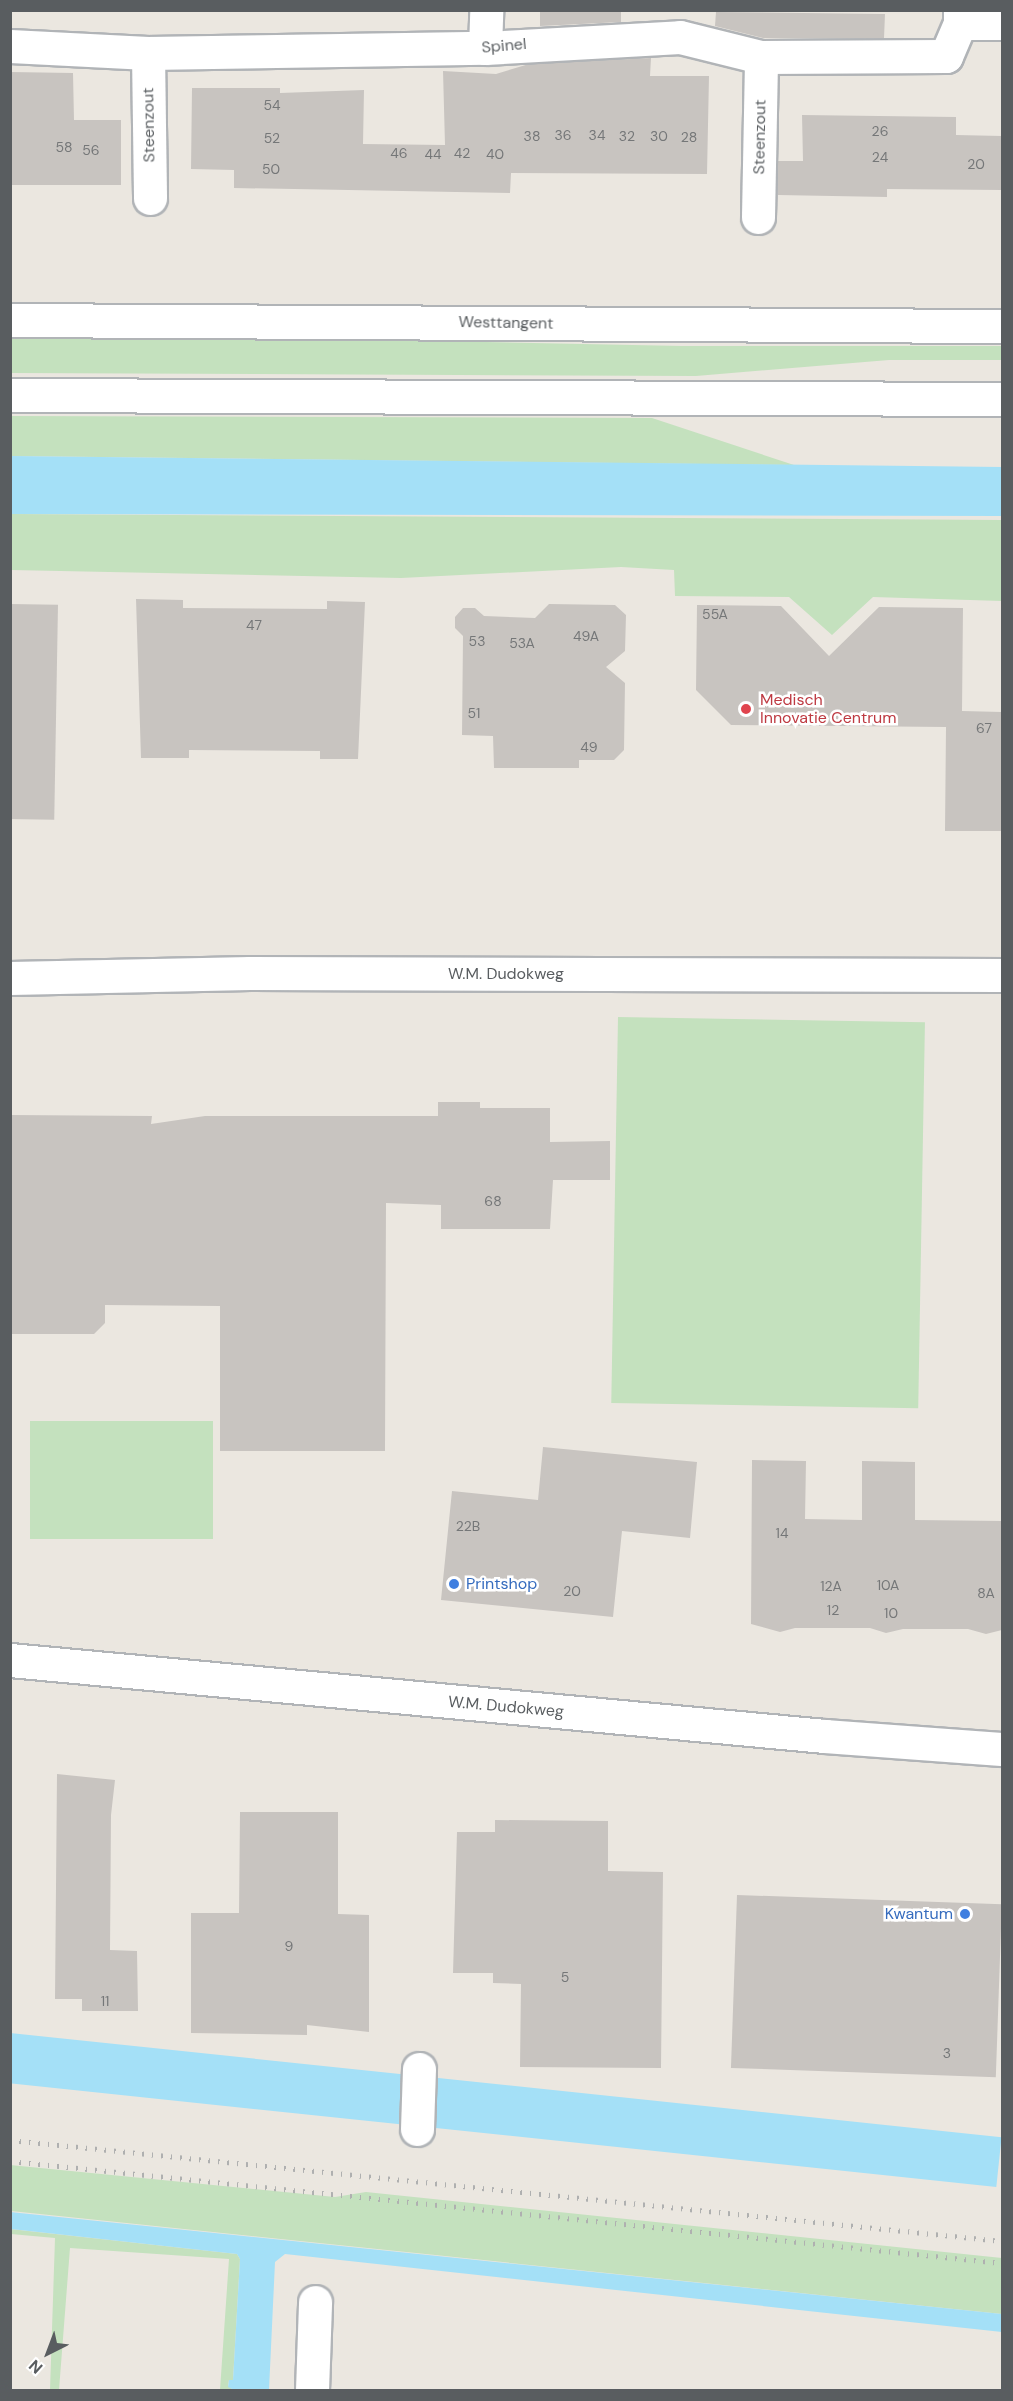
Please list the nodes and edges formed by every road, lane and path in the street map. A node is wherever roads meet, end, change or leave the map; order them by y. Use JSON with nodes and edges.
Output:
{"nodes":[{"id":1,"x":486,"y":10,"type":"edge"},
{"id":2,"x":960,"y":17,"type":"edge"},
{"id":3,"x":1002,"y":23,"type":"edge"},
{"id":4,"x":10,"y":46,"type":"edge"},
{"id":5,"x":485,"y":48,"type":"junction"},
{"id":6,"x":148,"y":53,"type":"junction"},
{"id":7,"x":761,"y":57,"type":"junction"},
{"id":8,"x":150,"y":198,"type":"dead end"},
{"id":9,"x":758,"y":217,"type":"dead end"},
{"id":10,"x":10,"y":320,"type":"edge"},
{"id":11,"x":1002,"y":326,"type":"edge"},
{"id":12,"x":10,"y":395,"type":"edge"},
{"id":13,"x":1002,"y":399,"type":"edge"},
{"id":14,"x":1002,"y":975,"type":"edge"},
{"id":15,"x":10,"y":978,"type":"edge"},
{"id":16,"x":10,"y":1660,"type":"edge"},
{"id":17,"x":1002,"y":1749,"type":"edge"},
{"id":18,"x":419,"y":2069,"type":"dead end"},
{"id":19,"x":417,"y":2130,"type":"dead end"},
{"id":20,"x":315,"y":2302,"type":"dead end"},
{"id":21,"x":312,"y":2391,"type":"edge"}],
"edges":[{"from":1,"to":5,"type":"street"},
{"from":2,"to":3,"type":"street"},
{"from":2,"to":7,"type":"street","name":"Spinel"},
{"from":4,"to":6,"type":"street","name":"Spinel"},
{"from":5,"to":6,"type":"street","name":"Spinel"},
{"from":5,"to":7,"type":"street","name":"Spinel"},
{"from":6,"to":8,"type":"street","name":"Steenzout"},
{"from":7,"to":9,"type":"street","name":"Steenzout"},
{"from":10,"to":11,"type":"street","name":"Westtangent"},
{"from":12,"to":13,"type":"street"},
{"from":14,"to":15,"type":"street","name":"W.M. Dudokweg"},
{"from":16,"to":17,"type":"street","name":"W.M. Dudokweg"},
{"from":18,"to":19,"type":"street"},
{"from":20,"to":21,"type":"street"}]}
